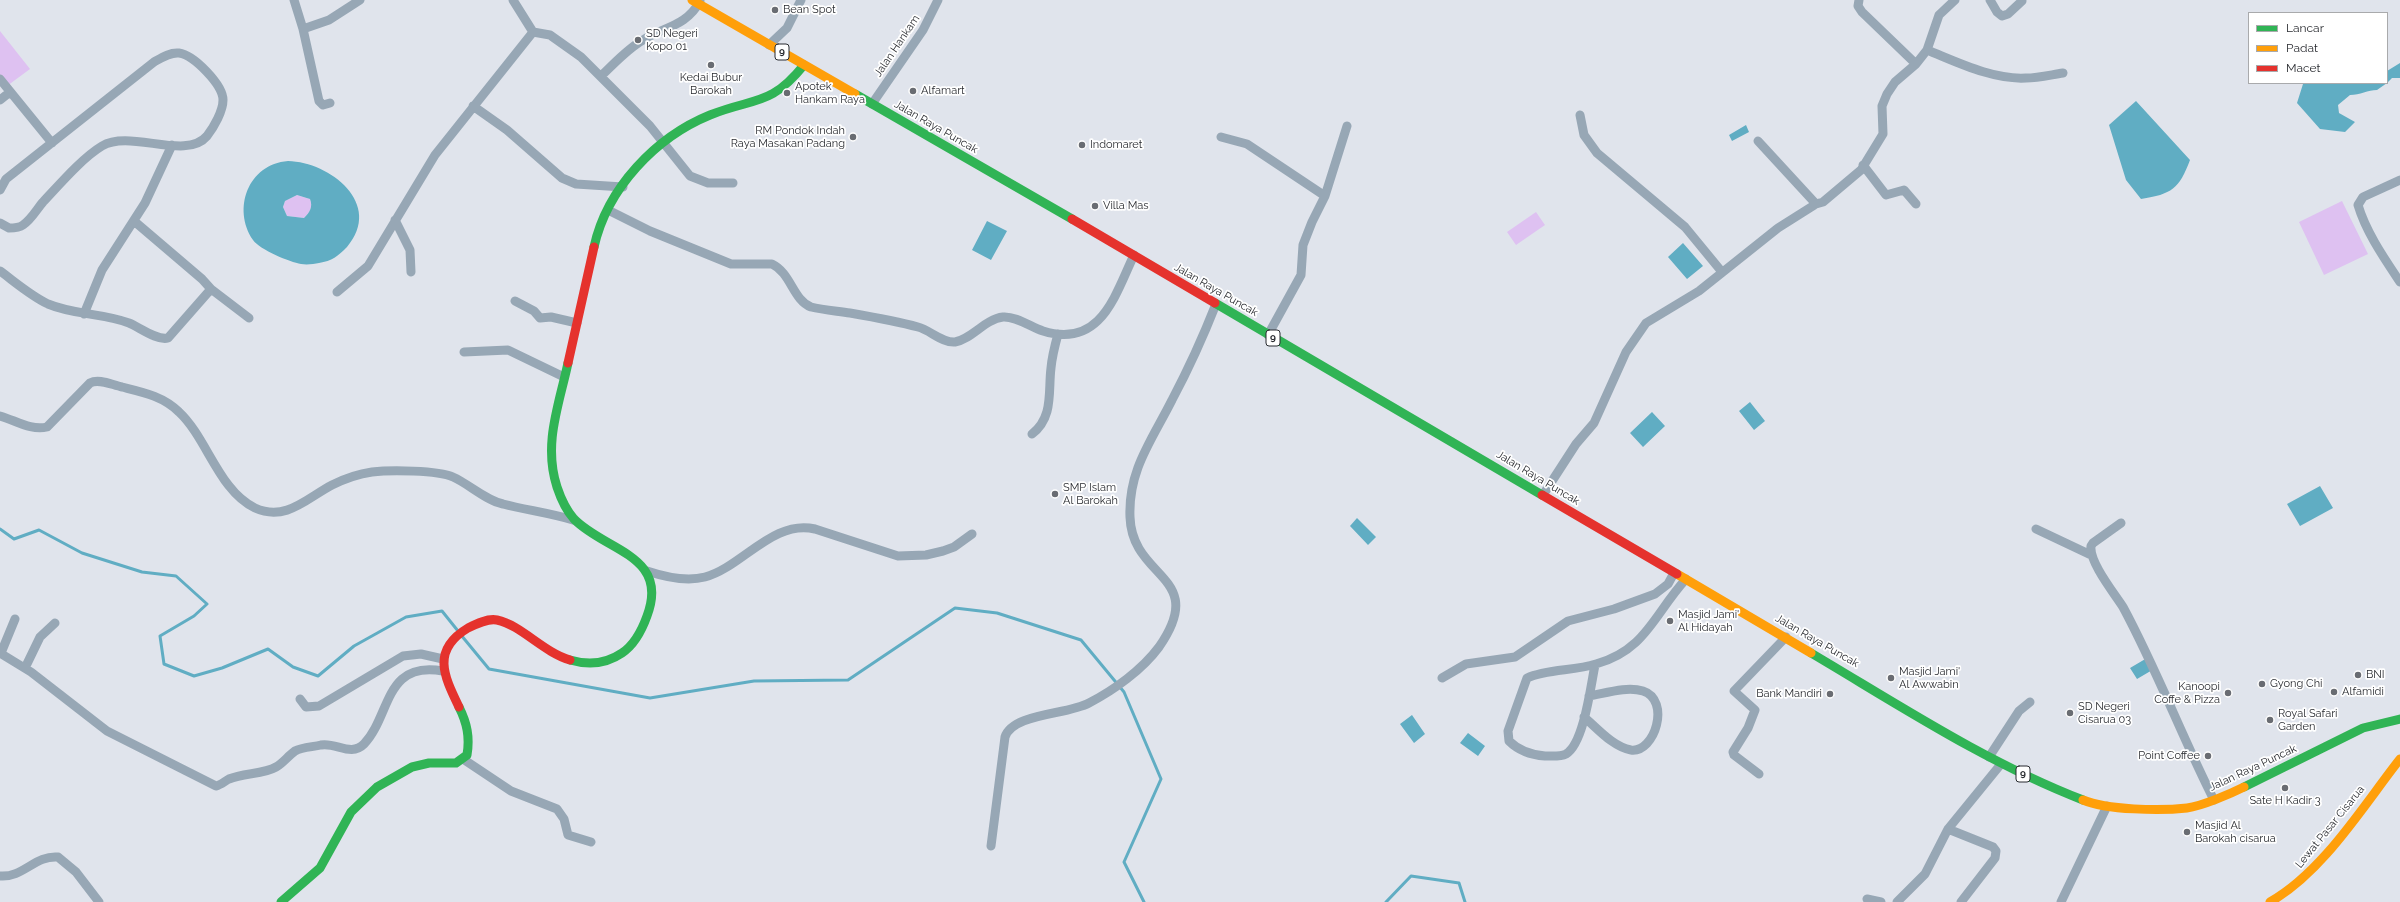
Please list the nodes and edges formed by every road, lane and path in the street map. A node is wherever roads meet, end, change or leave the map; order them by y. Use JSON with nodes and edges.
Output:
{"nodes":[{"id":1,"x":294,"y":0,"type":"edge"},
{"id":2,"x":360,"y":0,"type":"edge"},
{"id":3,"x":513,"y":0,"type":"edge"},
{"id":4,"x":801,"y":0,"type":"edge"},
{"id":5,"x":938,"y":0,"type":"edge"},
{"id":6,"x":1859,"y":0,"type":"edge"},
{"id":7,"x":1955,"y":0,"type":"edge"},
{"id":8,"x":1990,"y":0,"type":"edge"},
{"id":9,"x":697,"y":1,"type":"edge"},
{"id":10,"x":2022,"y":1,"type":"dead end"},
{"id":11,"x":303,"y":28,"type":"junction"},
{"id":12,"x":532,"y":32,"type":"junction"},
{"id":13,"x":769,"y":45,"type":"junction"},
{"id":14,"x":1927,"y":50,"type":"junction"},
{"id":15,"x":1916,"y":64,"type":"junction"},
{"id":16,"x":804,"y":65,"type":"junction"},
{"id":17,"x":2062,"y":73,"type":"dead end"},
{"id":18,"x":601,"y":76,"type":"junction"},
{"id":19,"x":0,"y":79,"type":"edge"},
{"id":20,"x":10,"y":92,"type":"junction"},
{"id":21,"x":0,"y":100,"type":"edge"},
{"id":22,"x":330,"y":103,"type":"dead end"},
{"id":23,"x":872,"y":104,"type":"junction"},
{"id":24,"x":473,"y":106,"type":"junction"},
{"id":25,"x":1580,"y":115,"type":"dead end"},
{"id":26,"x":1347,"y":126,"type":"dead end"},
{"id":27,"x":1221,"y":137,"type":"dead end"},
{"id":28,"x":1758,"y":141,"type":"dead end"},
{"id":29,"x":661,"y":142,"type":"junction"},
{"id":30,"x":52,"y":143,"type":"junction"},
{"id":31,"x":172,"y":145,"type":"junction"},
{"id":32,"x":1863,"y":165,"type":"junction"},
{"id":33,"x":3,"y":176,"type":"edge"},
{"id":34,"x":2400,"y":180,"type":"edge"},
{"id":35,"x":733,"y":183,"type":"dead end"},
{"id":36,"x":623,"y":187,"type":"junction"},
{"id":37,"x":0,"y":190,"type":"edge"},
{"id":38,"x":1325,"y":196,"type":"junction"},
{"id":39,"x":1816,"y":204,"type":"junction"},
{"id":40,"x":1916,"y":204,"type":"dead end"},
{"id":41,"x":608,"y":210,"type":"junction"},
{"id":42,"x":395,"y":220,"type":"junction"},
{"id":43,"x":134,"y":222,"type":"junction"},
{"id":44,"x":0,"y":223,"type":"edge"},
{"id":45,"x":1134,"y":255,"type":"junction"},
{"id":46,"x":0,"y":271,"type":"edge"},
{"id":47,"x":411,"y":272,"type":"dead end"},
{"id":48,"x":1722,"y":272,"type":"junction"},
{"id":49,"x":2400,"y":282,"type":"edge"},
{"id":50,"x":211,"y":289,"type":"junction"},
{"id":51,"x":337,"y":292,"type":"dead end"},
{"id":52,"x":514,"y":300,"type":"dead end"},
{"id":53,"x":1216,"y":304,"type":"junction"},
{"id":54,"x":84,"y":314,"type":"junction"},
{"id":55,"x":249,"y":318,"type":"dead end"},
{"id":56,"x":577,"y":323,"type":"junction"},
{"id":57,"x":1058,"y":334,"type":"junction"},
{"id":58,"x":1268,"y":335,"type":"junction"},
{"id":59,"x":464,"y":352,"type":"dead end"},
{"id":60,"x":564,"y":377,"type":"junction"},
{"id":61,"x":0,"y":416,"type":"edge"},
{"id":62,"x":1032,"y":434,"type":"dead end"},
{"id":63,"x":1543,"y":495,"type":"junction"},
{"id":64,"x":574,"y":520,"type":"junction"},
{"id":65,"x":2121,"y":524,"type":"dead end"},
{"id":66,"x":2036,"y":529,"type":"dead end"},
{"id":67,"x":972,"y":534,"type":"dead end"},
{"id":68,"x":2091,"y":555,"type":"junction"},
{"id":69,"x":647,"y":571,"type":"junction"},
{"id":70,"x":1674,"y":572,"type":"junction"},
{"id":71,"x":1686,"y":579,"type":"junction"},
{"id":72,"x":15,"y":619,"type":"dead end"},
{"id":73,"x":56,"y":623,"type":"dead end"},
{"id":74,"x":1786,"y":637,"type":"junction"},
{"id":75,"x":0,"y":653,"type":"edge"},
{"id":76,"x":443,"y":659,"type":"junction"},
{"id":77,"x":1595,"y":665,"type":"junction"},
{"id":78,"x":25,"y":668,"type":"junction"},
{"id":79,"x":443,"y":671,"type":"junction"},
{"id":80,"x":1442,"y":678,"type":"dead end"},
{"id":81,"x":1589,"y":696,"type":"junction"},
{"id":82,"x":300,"y":699,"type":"dead end"},
{"id":83,"x":2030,"y":702,"type":"dead end"},
{"id":84,"x":1584,"y":717,"type":"junction"},
{"id":85,"x":2400,"y":719,"type":"edge"},
{"id":86,"x":1989,"y":757,"type":"junction"},
{"id":87,"x":2400,"y":758,"type":"edge"},
{"id":88,"x":463,"y":759,"type":"junction"},
{"id":89,"x":2001,"y":764,"type":"junction"},
{"id":90,"x":1759,"y":774,"type":"dead end"},
{"id":91,"x":2214,"y":800,"type":"junction"},
{"id":92,"x":2107,"y":806,"type":"junction"},
{"id":93,"x":1948,"y":829,"type":"junction"},
{"id":94,"x":591,"y":842,"type":"dead end"},
{"id":95,"x":991,"y":846,"type":"dead end"},
{"id":96,"x":0,"y":876,"type":"edge"},
{"id":97,"x":1868,"y":899,"type":"dead end"},
{"id":98,"x":99,"y":902,"type":"edge"},
{"id":99,"x":281,"y":902,"type":"edge"},
{"id":100,"x":1881,"y":902,"type":"edge"},
{"id":101,"x":1897,"y":902,"type":"edge"},
{"id":102,"x":1961,"y":902,"type":"edge"},
{"id":103,"x":2061,"y":902,"type":"edge"},
{"id":104,"x":2270,"y":902,"type":"edge"}],
"edges":[{"from":1,"to":11,"type":"street"},
{"from":2,"to":11,"type":"street"},
{"from":3,"to":12,"type":"street"},
{"from":4,"to":13,"type":"street"},
{"from":5,"to":23,"type":"street","name":"Jalan Hankam"},
{"from":6,"to":15,"type":"street"},
{"from":7,"to":14,"type":"street"},
{"from":8,"to":10,"type":"street"},
{"from":9,"to":13,"type":"main road","name":"Jalan Raya Puncak","number":"9"},
{"from":9,"to":18,"type":"street"},
{"from":11,"to":22,"type":"street"},
{"from":12,"to":18,"type":"street"},
{"from":12,"to":24,"type":"street"},
{"from":13,"to":16,"type":"main road","name":"Jalan Raya Puncak","number":"9"},
{"from":14,"to":15,"type":"street"},
{"from":14,"to":17,"type":"street"},
{"from":15,"to":32,"type":"street"},
{"from":16,"to":23,"type":"main road","name":"Jalan Raya Puncak","number":"9"},
{"from":16,"to":29,"type":"main road"},
{"from":18,"to":29,"type":"street"},
{"from":19,"to":20,"type":"street"},
{"from":20,"to":21,"type":"street"},
{"from":20,"to":30,"type":"street"},
{"from":23,"to":45,"type":"main road","name":"Jalan Raya Puncak","number":"9"},
{"from":24,"to":36,"type":"street"},
{"from":24,"to":42,"type":"street"},
{"from":25,"to":48,"type":"street"},
{"from":26,"to":38,"type":"street"},
{"from":27,"to":38,"type":"street"},
{"from":28,"to":39,"type":"street"},
{"from":29,"to":35,"type":"street"},
{"from":29,"to":36,"type":"main road"},
{"from":30,"to":31,"type":"street"},
{"from":30,"to":33,"type":"street"},
{"from":31,"to":43,"type":"street"},
{"from":31,"to":44,"type":"street"},
{"from":32,"to":39,"type":"street"},
{"from":32,"to":40,"type":"street"},
{"from":33,"to":37,"type":"street"},
{"from":34,"to":49,"type":"street"},
{"from":36,"to":41,"type":"main road"},
{"from":38,"to":58,"type":"street"},
{"from":39,"to":48,"type":"street"},
{"from":41,"to":56,"type":"main road"},
{"from":41,"to":57,"type":"street"},
{"from":42,"to":47,"type":"street"},
{"from":42,"to":51,"type":"street"},
{"from":43,"to":50,"type":"street"},
{"from":43,"to":54,"type":"street"},
{"from":45,"to":53,"type":"main road","name":"Jalan Raya Puncak","number":"9"},
{"from":45,"to":57,"type":"street"},
{"from":46,"to":54,"type":"street"},
{"from":48,"to":63,"type":"street"},
{"from":50,"to":54,"type":"street"},
{"from":50,"to":55,"type":"street"},
{"from":52,"to":56,"type":"street"},
{"from":53,"to":58,"type":"main road","name":"Jalan Raya Puncak","number":"9"},
{"from":53,"to":95,"type":"street"},
{"from":56,"to":60,"type":"main road"},
{"from":57,"to":62,"type":"street"},
{"from":58,"to":63,"type":"main road","name":"Jalan Raya Puncak","number":"9"},
{"from":59,"to":60,"type":"street"},
{"from":60,"to":64,"type":"main road"},
{"from":61,"to":64,"type":"street"},
{"from":63,"to":70,"type":"main road","name":"Jalan Raya Puncak","number":"9"},
{"from":64,"to":69,"type":"main road"},
{"from":65,"to":68,"type":"street"},
{"from":66,"to":68,"type":"street"},
{"from":67,"to":69,"type":"street"},
{"from":68,"to":91,"type":"street"},
{"from":69,"to":76,"type":"main road"},
{"from":70,"to":71,"type":"main road","name":"Jalan Raya Puncak","number":"9"},
{"from":70,"to":80,"type":"street"},
{"from":71,"to":74,"type":"main road","name":"Jalan Raya Puncak","number":"9"},
{"from":71,"to":77,"type":"street"},
{"from":72,"to":75,"type":"street"},
{"from":73,"to":78,"type":"street"},
{"from":74,"to":86,"type":"main road","name":"Jalan Raya Puncak","number":"9"},
{"from":74,"to":90,"type":"street"},
{"from":75,"to":78,"type":"street"},
{"from":76,"to":79,"type":"main road"},
{"from":76,"to":82,"type":"street"},
{"from":77,"to":81,"type":"street"},
{"from":77,"to":84,"type":"street"},
{"from":78,"to":79,"type":"street"},
{"from":79,"to":88,"type":"main road"},
{"from":81,"to":84,"type":"street"},
{"from":81,"to":84,"type":"street"},
{"from":83,"to":86,"type":"street"},
{"from":85,"to":91,"type":"main road","name":"Jalan Raya Puncak","number":"9"},
{"from":86,"to":89,"type":"main road","name":"Jalan Raya Puncak","number":"9"},
{"from":87,"to":104,"type":"main road","name":"Lewat Pasar Cisarua"},
{"from":88,"to":94,"type":"street"},
{"from":88,"to":99,"type":"main road"},
{"from":89,"to":92,"type":"main road","name":"Jalan Raya Puncak","number":"9"},
{"from":89,"to":93,"type":"street"},
{"from":91,"to":92,"type":"main road","name":"Jalan Raya Puncak","number":"9"},
{"from":92,"to":103,"type":"street"},
{"from":93,"to":101,"type":"street"},
{"from":93,"to":102,"type":"street"},
{"from":96,"to":98,"type":"street"},
{"from":97,"to":100,"type":"street"}]}
